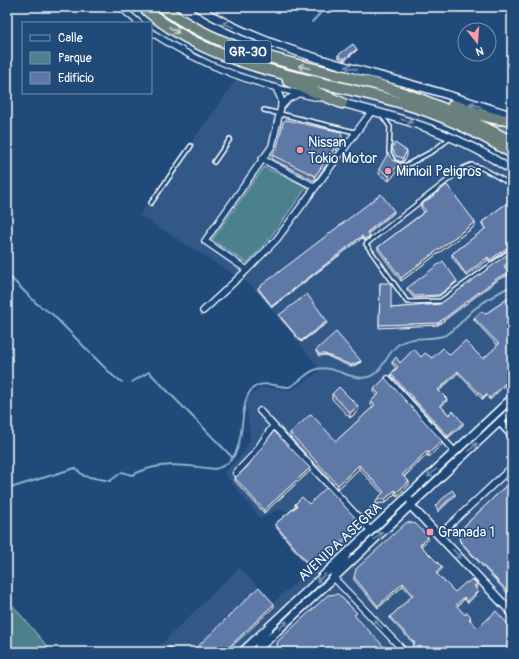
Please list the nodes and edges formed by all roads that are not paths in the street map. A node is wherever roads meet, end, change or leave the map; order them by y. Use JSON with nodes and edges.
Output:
{"nodes":[{"id":1,"x":120,"y":7,"type":"edge"},
{"id":2,"x":143,"y":7,"type":"edge"},
{"id":3,"x":162,"y":7,"type":"edge"},
{"id":4,"x":197,"y":7,"type":"edge"},
{"id":5,"x":137,"y":22,"type":"edge"},
{"id":6,"x":152,"y":33,"type":"edge"},
{"id":7,"x":265,"y":70,"type":"junction"},
{"id":8,"x":278,"y":89,"type":"junction"},
{"id":9,"x":298,"y":94,"type":"junction"},
{"id":10,"x":409,"y":95,"type":"junction"},
{"id":11,"x":342,"y":103,"type":"junction"},
{"id":12,"x":281,"y":107,"type":"junction"},
{"id":13,"x":264,"y":110,"type":"dead end"},
{"id":14,"x":372,"y":111,"type":"junction"},
{"id":15,"x":380,"y":113,"type":"junction"},
{"id":16,"x":279,"y":114,"type":"junction"},
{"id":17,"x":512,"y":118,"type":"edge"},
{"id":18,"x":355,"y":132,"type":"junction"},
{"id":19,"x":452,"y":137,"type":"junction"},
{"id":20,"x":230,"y":139,"type":"dead end"},
{"id":21,"x":512,"y":142,"type":"edge"},
{"id":22,"x":191,"y":146,"type":"dead end"},
{"id":23,"x":512,"y":153,"type":"edge"},
{"id":24,"x":262,"y":159,"type":"junction"},
{"id":25,"x":214,"y":162,"type":"dead end"},
{"id":26,"x":512,"y":171,"type":"edge"},
{"id":27,"x":511,"y":184,"type":"edge"},
{"id":28,"x":316,"y":187,"type":"junction"},
{"id":29,"x":151,"y":203,"type":"dead end"},
{"id":30,"x":512,"y":250,"type":"edge"},
{"id":31,"x":247,"y":270,"type":"junction"},
{"id":32,"x":204,"y":311,"type":"dead end"},
{"id":33,"x":388,"y":379,"type":"edge"},
{"id":34,"x":512,"y":398,"type":"edge"},
{"id":35,"x":512,"y":410,"type":"edge"},
{"id":36,"x":260,"y":411,"type":"dead end"},
{"id":37,"x":488,"y":421,"type":"junction"},
{"id":38,"x":500,"y":422,"type":"junction"},
{"id":39,"x":273,"y":426,"type":"junction"},
{"id":40,"x":512,"y":435,"type":"edge"},
{"id":41,"x":455,"y":452,"type":"junction"},
{"id":42,"x":461,"y":458,"type":"junction"},
{"id":43,"x":512,"y":467,"type":"edge"},
{"id":44,"x":236,"y":473,"type":"dead end"},
{"id":45,"x":420,"y":484,"type":"junction"},
{"id":46,"x":411,"y":506,"type":"junction"},
{"id":47,"x":371,"y":530,"type":"junction"},
{"id":48,"x":439,"y":535,"type":"junction"},
{"id":49,"x":348,"y":553,"type":"junction"},
{"id":50,"x":334,"y":578,"type":"junction"},
{"id":51,"x":512,"y":613,"type":"edge"},
{"id":52,"x":271,"y":625,"type":"junction"},
{"id":53,"x":259,"y":651,"type":"edge"},
{"id":54,"x":242,"y":652,"type":"edge"},
{"id":55,"x":405,"y":652,"type":"edge"}],
"edges":[{"from":1,"to":5,"type":"street"},
{"from":2,"to":7,"type":"highway","number":"GR-30","one_way":true},
{"from":10,"to":3,"type":"highway","number":"GR-30","one_way":true},
{"from":17,"to":4,"type":"street","one_way":true},
{"from":6,"to":8,"type":"street"},
{"from":7,"to":11,"type":"highway"},
{"from":7,"to":23,"type":"highway","number":"GR-30"},
{"from":8,"to":9,"type":"street"},
{"from":8,"to":12,"type":"street"},
{"from":9,"to":11,"type":"street"},
{"from":9,"to":12,"type":"street"},
{"from":10,"to":17,"type":"highway"},
{"from":10,"to":21,"type":"highway","number":"GR-30"},
{"from":11,"to":14,"type":"street"},
{"from":12,"to":16,"type":"street"},
{"from":13,"to":16,"type":"lane"},
{"from":14,"to":15,"type":"street"},
{"from":14,"to":18,"type":"street"},
{"from":15,"to":19,"type":"street","one_way":true},
{"from":15,"to":19,"type":"lane"},
{"from":16,"to":18,"type":"lane"},
{"from":16,"to":24,"type":"street"},
{"from":18,"to":28,"type":"street"},
{"from":19,"to":26,"type":"street"},
{"from":20,"to":25,"type":"lane"},
{"from":22,"to":29,"type":"lane"},
{"from":24,"to":28,"type":"street"},
{"from":24,"to":31,"type":"street"},
{"from":27,"to":30,"type":"lane"},
{"from":28,"to":31,"type":"street"},
{"from":31,"to":32,"type":"street"},
{"from":33,"to":41,"type":"street"},
{"from":34,"to":37,"type":"street","name":"AVENIDA ASEGRA"},
{"from":35,"to":38,"type":"street","name":"AVENIDA ASEGRA"},
{"from":36,"to":39,"type":"street"},
{"from":37,"to":38,"type":"street"},
{"from":37,"to":41,"type":"street","name":"AVENIDA ASEGRA"},
{"from":38,"to":40,"type":"street"},
{"from":42,"to":38,"type":"street","name":"AVENIDA ASEGRA","one_way":true},
{"from":39,"to":44,"type":"street"},
{"from":39,"to":47,"type":"street"},
{"from":41,"to":42,"type":"street"},
{"from":41,"to":45,"type":"street","name":"AVENIDA ASEGRA","one_way":true},
{"from":42,"to":46,"type":"street","name":"AVENIDA ASEGRA"},
{"from":43,"to":48,"type":"street"},
{"from":45,"to":46,"type":"street"},
{"from":45,"to":47,"type":"street","name":"AVENIDA ASEGRA"},
{"from":46,"to":48,"type":"street"},
{"from":50,"to":46,"type":"street","name":"AVENIDA ASEGRA","one_way":true},
{"from":47,"to":49,"type":"street","name":"AVENIDA ASEGRA"},
{"from":48,"to":51,"type":"street","one_way":true},
{"from":49,"to":50,"type":"street"},
{"from":49,"to":52,"type":"street","name":"AVENIDA ASEGRA","one_way":true},
{"from":53,"to":50,"type":"street","name":"AVENIDA ASEGRA","one_way":true},
{"from":55,"to":50,"type":"street","one_way":true},
{"from":52,"to":53,"type":"street"},
{"from":52,"to":54,"type":"street","name":"AVENIDA ASEGRA"}]}
